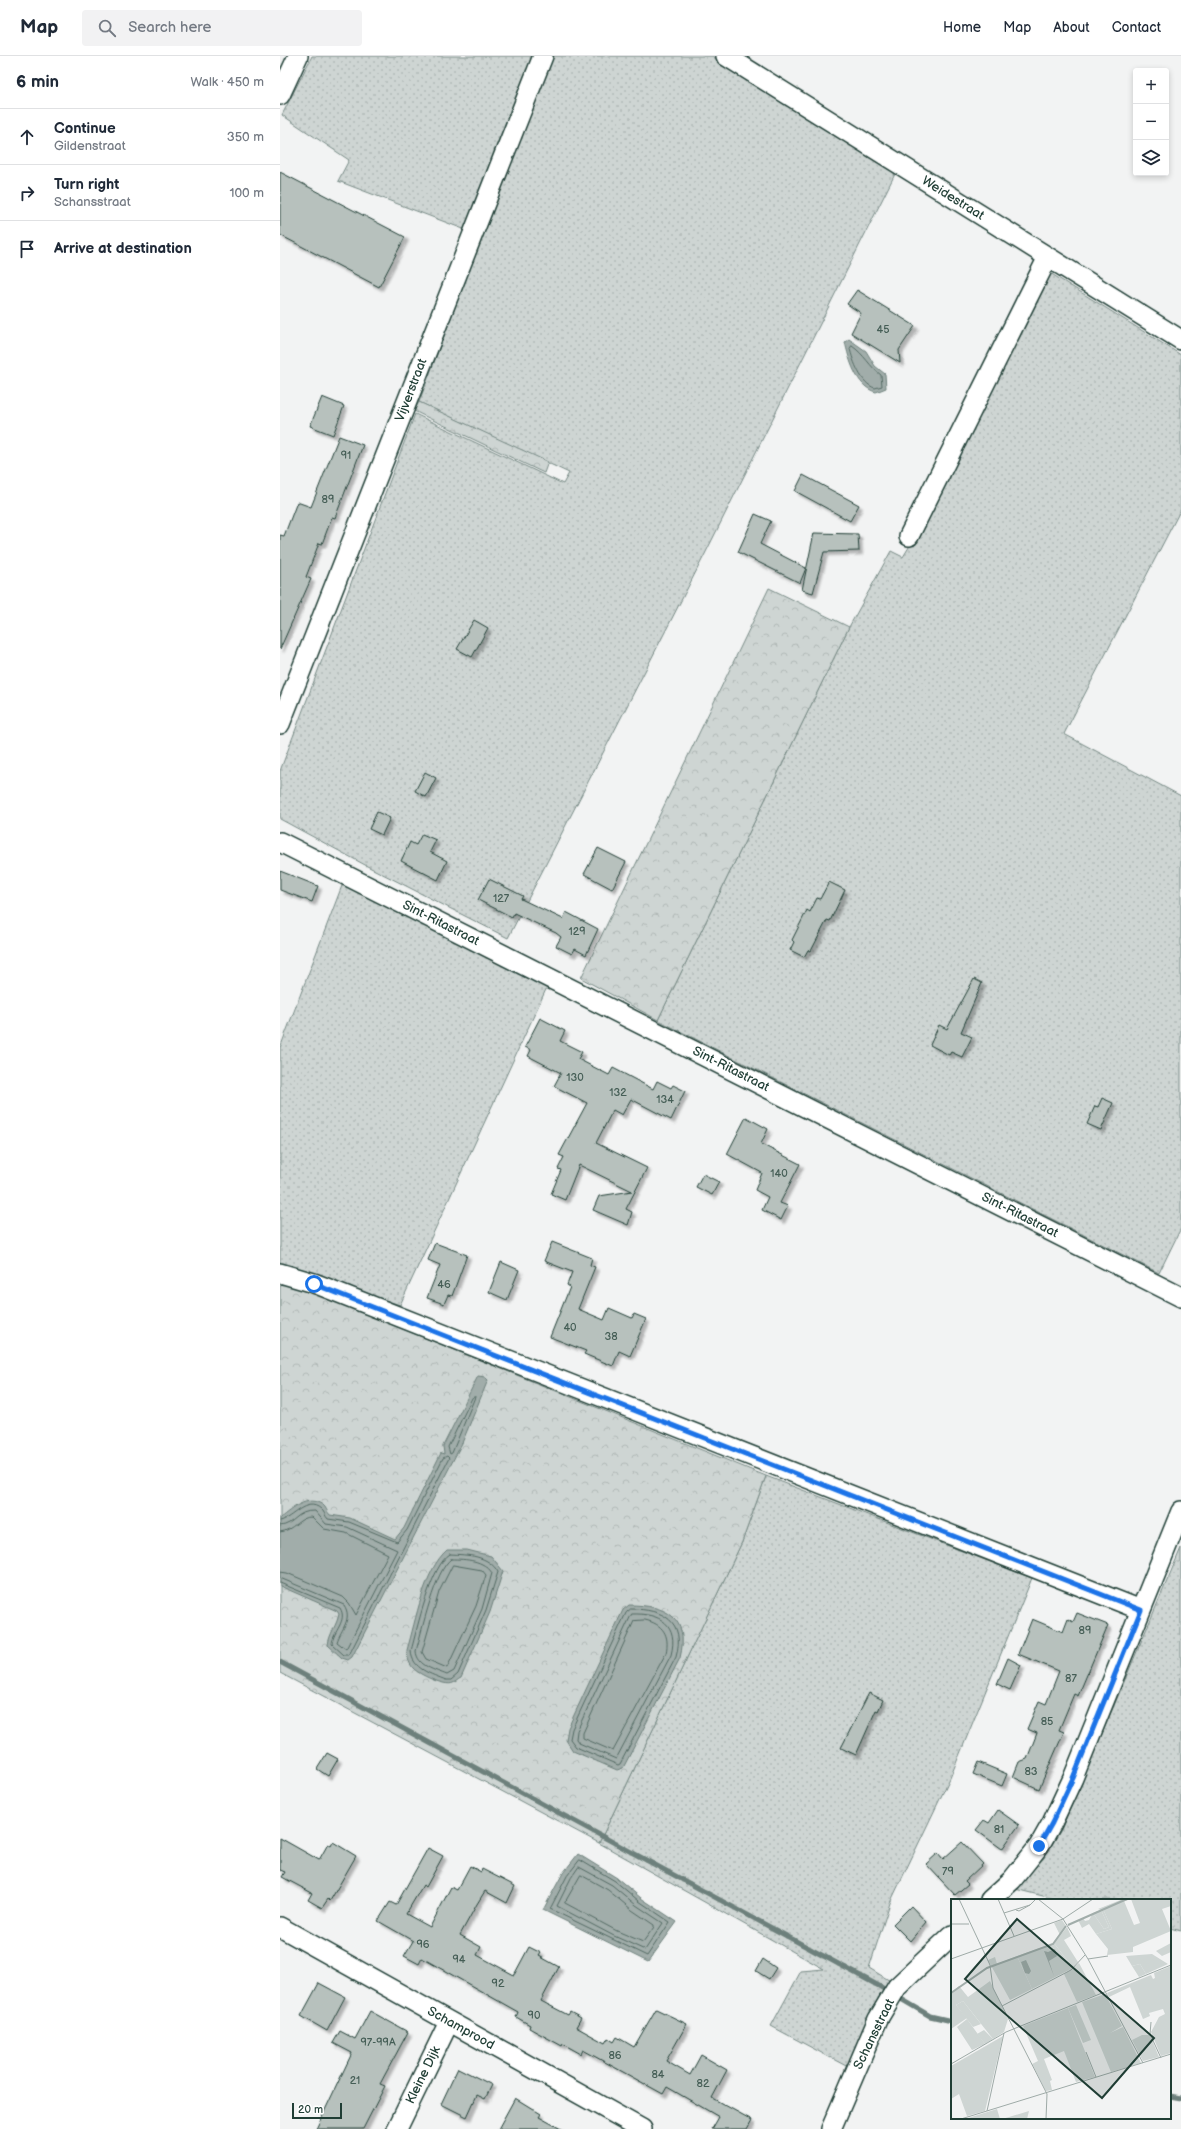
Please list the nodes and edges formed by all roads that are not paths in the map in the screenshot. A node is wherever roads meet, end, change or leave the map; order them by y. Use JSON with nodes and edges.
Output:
{"nodes":[{"id":1,"x":298,"y":56,"type":"edge"},
{"id":2,"x":543,"y":56,"type":"edge"},
{"id":3,"x":726,"y":56,"type":"edge"},
{"id":4,"x":280,"y":95,"type":"edge"},
{"id":5,"x":1048,"y":257,"type":"junction"},
{"id":6,"x":1181,"y":340,"type":"edge"},
{"id":7,"x":908,"y":536,"type":"dead end"},
{"id":8,"x":280,"y":724,"type":"edge"},
{"id":9,"x":280,"y":842,"type":"edge"},
{"id":10,"x":280,"y":1273,"type":"edge"},
{"id":11,"x":1181,"y":1297,"type":"edge"},
{"id":12,"x":1181,"y":1511,"type":"edge"},
{"id":13,"x":1141,"y":1610,"type":"junction"},
{"id":14,"x":991,"y":1899,"type":"edge"},
{"id":15,"x":280,"y":1927,"type":"edge"},
{"id":16,"x":951,"y":1936,"type":"edge"},
{"id":17,"x":449,"y":2022,"type":"junction"},
{"id":18,"x":397,"y":2129,"type":"edge"},
{"id":19,"x":642,"y":2129,"type":"edge"},
{"id":20,"x":831,"y":2129,"type":"edge"}],
"edges":[{"from":1,"to":4,"type":"street"},
{"from":2,"to":8,"type":"street","name":"Vijverstraat"},
{"from":3,"to":5,"type":"street","name":"Weidestraat"},
{"from":5,"to":6,"type":"street","name":"Weidestraat"},
{"from":5,"to":7,"type":"street"},
{"from":9,"to":11,"type":"street","name":"Sint-Ritastraat"},
{"from":10,"to":13,"type":"street"},
{"from":12,"to":13,"type":"street"},
{"from":13,"to":14,"type":"street"},
{"from":15,"to":17,"type":"street","name":"Schamprood"},
{"from":16,"to":20,"type":"street","name":"Schansstraat"},
{"from":17,"to":18,"type":"street","name":"Kleine Dijk"},
{"from":17,"to":19,"type":"street","name":"Schamprood"}]}
